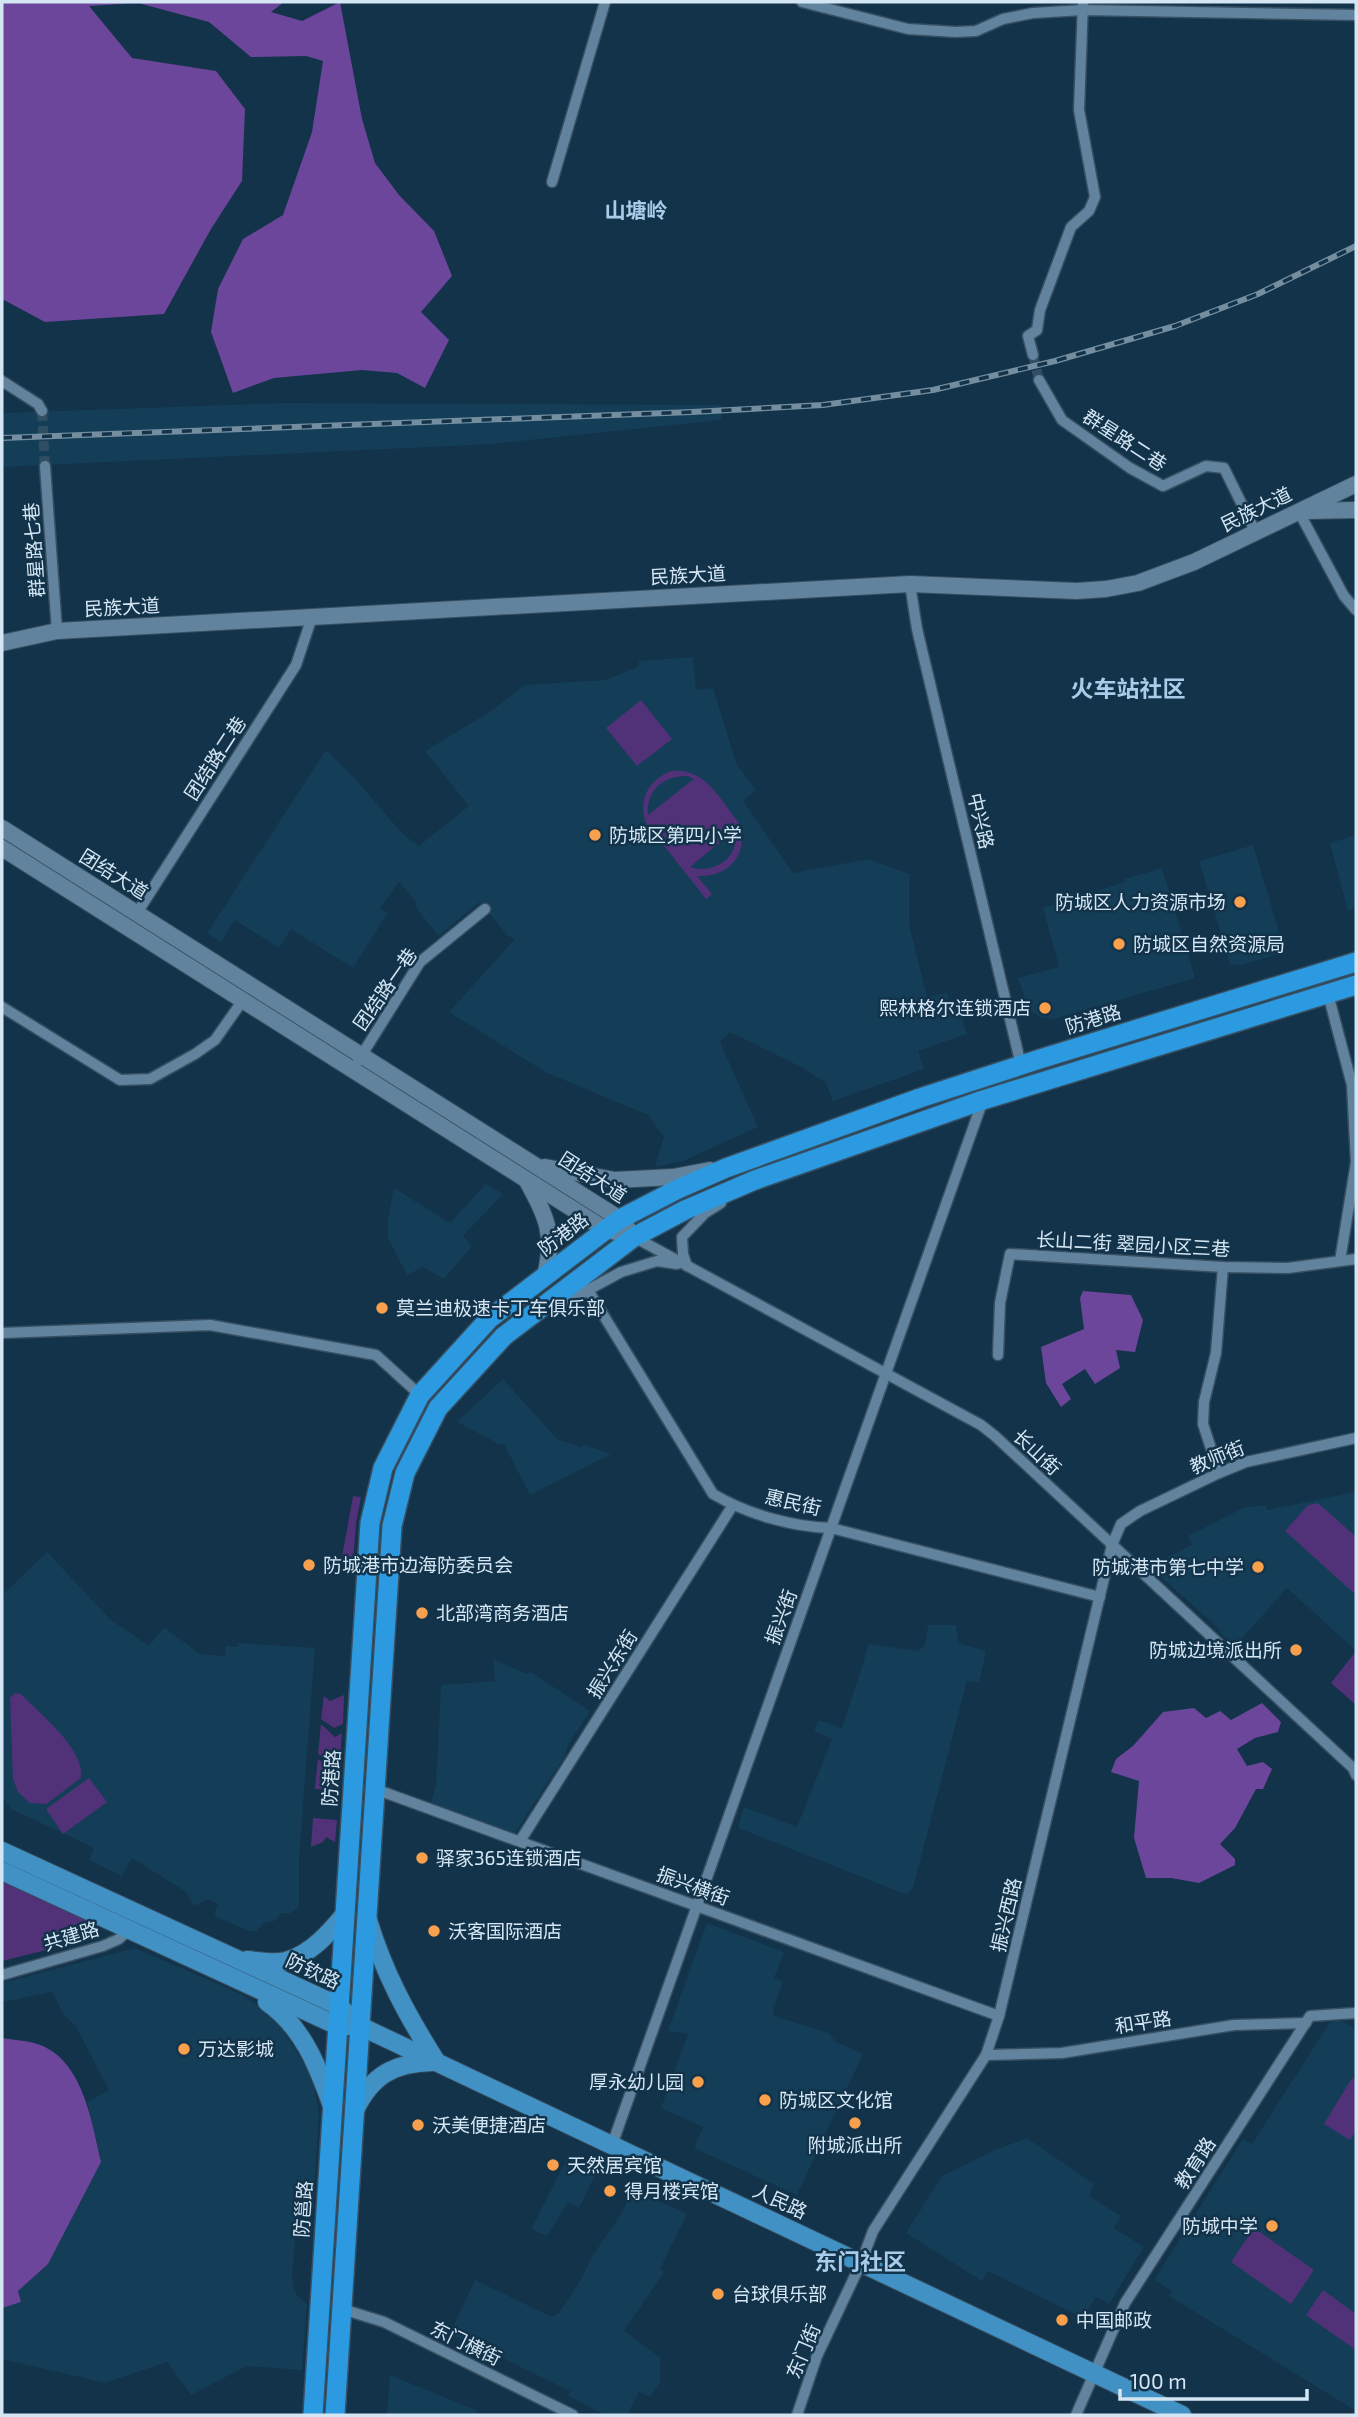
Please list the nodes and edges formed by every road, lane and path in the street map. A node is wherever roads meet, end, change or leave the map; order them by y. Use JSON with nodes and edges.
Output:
{"nodes":[{"id":1,"x":605,"y":2,"type":"edge"},
{"id":2,"x":802,"y":2,"type":"edge"},
{"id":3,"x":1083,"y":6,"type":"edge"},
{"id":4,"x":1356,"y":15,"type":"edge"},
{"id":5,"x":552,"y":182,"type":"dead end"},
{"id":6,"x":1033,"y":355,"type":"tunnel mouth"},
{"id":7,"x":1039,"y":380,"type":"tunnel mouth"},
{"id":8,"x":2,"y":381,"type":"edge"},
{"id":9,"x":42,"y":411,"type":"dead end"},
{"id":10,"x":46,"y":466,"type":"tunnel mouth"},
{"id":11,"x":1356,"y":484,"type":"edge"},
{"id":12,"x":1356,"y":510,"type":"edge"},
{"id":13,"x":1299,"y":512,"type":"junction"},
{"id":14,"x":1256,"y":533,"type":"junction"},
{"id":15,"x":910,"y":584,"type":"junction"},
{"id":16,"x":1356,"y":610,"type":"edge"},
{"id":17,"x":312,"y":617,"type":"junction"},
{"id":18,"x":57,"y":631,"type":"junction"},
{"id":19,"x":2,"y":643,"type":"edge"},
{"id":20,"x":2,"y":828,"type":"edge"},
{"id":21,"x":2,"y":848,"type":"edge"},
{"id":22,"x":485,"y":909,"type":"dead end"},
{"id":23,"x":137,"y":913,"type":"junction"},
{"id":24,"x":1356,"y":962,"type":"edge"},
{"id":25,"x":1356,"y":985,"type":"edge"},
{"id":26,"x":1328,"y":994,"type":"junction"},
{"id":27,"x":243,"y":1000,"type":"junction"},
{"id":28,"x":2,"y":1007,"type":"edge"},
{"id":29,"x":361,"y":1055,"type":"junction"},
{"id":30,"x":1021,"y":1065,"type":"junction"},
{"id":31,"x":352,"y":1069,"type":"junction"},
{"id":32,"x":983,"y":1100,"type":"junction"},
{"id":33,"x":534,"y":1164,"type":"junction"},
{"id":34,"x":726,"y":1168,"type":"junction"},
{"id":35,"x":526,"y":1179,"type":"junction"},
{"id":36,"x":755,"y":1180,"type":"junction"},
{"id":37,"x":613,"y":1224,"type":"junction"},
{"id":38,"x":634,"y":1237,"type":"junction"},
{"id":39,"x":1356,"y":1259,"type":"edge"},
{"id":40,"x":1340,"y":1261,"type":"junction"},
{"id":41,"x":687,"y":1266,"type":"junction"},
{"id":42,"x":1223,"y":1268,"type":"junction"},
{"id":43,"x":545,"y":1276,"type":"junction"},
{"id":44,"x":587,"y":1290,"type":"junction"},
{"id":45,"x":2,"y":1333,"type":"edge"},
{"id":46,"x":504,"y":1336,"type":"junction"},
{"id":47,"x":998,"y":1355,"type":"dead end"},
{"id":48,"x":886,"y":1374,"type":"junction"},
{"id":49,"x":420,"y":1395,"type":"junction"},
{"id":50,"x":1356,"y":1438,"type":"edge"},
{"id":51,"x":1219,"y":1473,"type":"junction"},
{"id":52,"x":733,"y":1505,"type":"junction"},
{"id":53,"x":831,"y":1528,"type":"junction"},
{"id":54,"x":1112,"y":1545,"type":"junction"},
{"id":55,"x":1100,"y":1597,"type":"junction"},
{"id":56,"x":1356,"y":1775,"type":"edge"},
{"id":57,"x":375,"y":1788,"type":"junction"},
{"id":58,"x":520,"y":1841,"type":"junction"},
{"id":59,"x":2,"y":1851,"type":"edge"},
{"id":60,"x":2,"y":1871,"type":"edge"},
{"id":61,"x":697,"y":1906,"type":"junction"},
{"id":62,"x":137,"y":1913,"type":"junction"},
{"id":63,"x":345,"y":1914,"type":"junction"},
{"id":64,"x":367,"y":1916,"type":"junction"},
{"id":65,"x":129,"y":1930,"type":"junction"},
{"id":66,"x":239,"y":1960,"type":"junction"},
{"id":67,"x":2,"y":1975,"type":"edge"},
{"id":68,"x":233,"y":1977,"type":"junction"},
{"id":69,"x":1356,"y":2013,"type":"edge"},
{"id":70,"x":338,"y":2016,"type":"junction"},
{"id":71,"x":999,"y":2016,"type":"junction"},
{"id":72,"x":1306,"y":2022,"type":"junction"},
{"id":73,"x":360,"y":2025,"type":"junction"},
{"id":74,"x":986,"y":2055,"type":"junction"},
{"id":75,"x":436,"y":2061,"type":"junction"},
{"id":76,"x":332,"y":2107,"type":"junction"},
{"id":77,"x":355,"y":2112,"type":"junction"},
{"id":78,"x":612,"y":2145,"type":"junction"},
{"id":79,"x":862,"y":2263,"type":"junction"},
{"id":80,"x":342,"y":2309,"type":"junction"},
{"id":81,"x":1094,"y":2374,"type":"junction"},
{"id":82,"x":313,"y":2415,"type":"edge"},
{"id":83,"x":335,"y":2415,"type":"edge"},
{"id":84,"x":573,"y":2415,"type":"edge"},
{"id":85,"x":797,"y":2415,"type":"edge"},
{"id":86,"x":1076,"y":2415,"type":"edge"},
{"id":87,"x":1182,"y":2415,"type":"edge"}],
"edges":[{"from":1,"to":5,"type":"street"},
{"from":2,"to":3,"type":"street"},
{"from":3,"to":4,"type":"street"},
{"from":3,"to":6,"type":"street"},
{"from":7,"to":14,"type":"street","name":"群星路二巷"},
{"from":8,"to":9,"type":"street"},
{"from":10,"to":18,"type":"street","name":"群星路七巷"},
{"from":11,"to":13,"type":"main road","name":"民族大道"},
{"from":12,"to":13,"type":"main road"},
{"from":13,"to":14,"type":"main road","name":"民族大道"},
{"from":13,"to":16,"type":"street"},
{"from":14,"to":15,"type":"main road","name":"民族大道"},
{"from":15,"to":17,"type":"main road","name":"民族大道"},
{"from":15,"to":30,"type":"street","name":"中兴路"},
{"from":17,"to":18,"type":"main road","name":"民族大道"},
{"from":17,"to":23,"type":"street","name":"团结路二巷"},
{"from":18,"to":19,"type":"main road","name":"民族大道"},
{"from":20,"to":23,"type":"main road","name":"团结大道"},
{"from":21,"to":27,"type":"main road","name":"团结大道"},
{"from":22,"to":29,"type":"street","name":"团结路一巷"},
{"from":23,"to":29,"type":"main road","name":"团结大道"},
{"from":24,"to":30,"type":"highway","name":"防港路"},
{"from":25,"to":26,"type":"highway"},
{"from":26,"to":32,"type":"highway"},
{"from":26,"to":40,"type":"street"},
{"from":27,"to":28,"type":"street"},
{"from":27,"to":31,"type":"main road","name":"团结大道"},
{"from":29,"to":31,"type":"street","name":"团结路一巷"},
{"from":29,"to":33,"type":"main road","name":"团结大道"},
{"from":30,"to":34,"type":"highway","name":"防港路"},
{"from":31,"to":35,"type":"main road","name":"团结大道"},
{"from":32,"to":36,"type":"highway"},
{"from":32,"to":48,"type":"street","name":"振兴街"},
{"from":33,"to":34,"type":"main road"},
{"from":33,"to":37,"type":"main road","name":"团结大道"},
{"from":34,"to":37,"type":"highway","name":"防港路"},
{"from":35,"to":37,"type":"main road","name":"团结大道"},
{"from":35,"to":43,"type":"main road"},
{"from":36,"to":38,"type":"highway"},
{"from":36,"to":41,"type":"street"},
{"from":37,"to":38,"type":"main road","name":"团结大道"},
{"from":37,"to":43,"type":"highway","name":"防港路"},
{"from":38,"to":41,"type":"street","name":"长山街"},
{"from":38,"to":46,"type":"highway"},
{"from":39,"to":40,"type":"street","name":"长山二街 翠园小区三巷"},
{"from":40,"to":42,"type":"street","name":"长山二街 翠园小区三巷"},
{"from":41,"to":44,"type":"street"},
{"from":41,"to":48,"type":"street","name":"长山街"},
{"from":42,"to":47,"type":"street","name":"长山二街 翠园小区三巷"},
{"from":42,"to":51,"type":"street"},
{"from":43,"to":49,"type":"highway","name":"防港路"},
{"from":44,"to":46,"type":"street"},
{"from":44,"to":52,"type":"street","name":"惠民街"},
{"from":45,"to":49,"type":"street"},
{"from":46,"to":57,"type":"highway"},
{"from":48,"to":53,"type":"street","name":"振兴街"},
{"from":48,"to":54,"type":"street","name":"长山街"},
{"from":49,"to":63,"type":"highway","name":"防港路"},
{"from":50,"to":51,"type":"street","name":"教师街"},
{"from":51,"to":54,"type":"street","name":"教师街"},
{"from":52,"to":53,"type":"street","name":"惠民街"},
{"from":52,"to":58,"type":"street","name":"振兴东街"},
{"from":53,"to":55,"type":"street","name":"惠民街"},
{"from":53,"to":61,"type":"street","name":"振兴街"},
{"from":54,"to":55,"type":"street","name":"振兴西路"},
{"from":54,"to":56,"type":"street","name":"长山街"},
{"from":55,"to":71,"type":"street","name":"振兴西路"},
{"from":57,"to":58,"type":"street","name":"振兴横街"},
{"from":57,"to":64,"type":"highway"},
{"from":58,"to":61,"type":"street","name":"振兴横街"},
{"from":59,"to":62,"type":"main road","name":"防钦路"},
{"from":60,"to":65,"type":"main road","name":"防钦路"},
{"from":61,"to":71,"type":"street","name":"振兴横街"},
{"from":61,"to":78,"type":"street","name":"振兴街"},
{"from":62,"to":65,"type":"street"},
{"from":62,"to":66,"type":"main road","name":"防钦路"},
{"from":63,"to":66,"type":"main road"},
{"from":63,"to":70,"type":"highway","name":"防港路"},
{"from":64,"to":73,"type":"highway"},
{"from":64,"to":75,"type":"main road"},
{"from":65,"to":67,"type":"street","name":"共建路"},
{"from":65,"to":68,"type":"main road","name":"防钦路"},
{"from":66,"to":70,"type":"main road","name":"防钦路"},
{"from":68,"to":70,"type":"main road","name":"防钦路"},
{"from":68,"to":76,"type":"main road"},
{"from":69,"to":72,"type":"street"},
{"from":70,"to":73,"type":"main road","name":"防钦路"},
{"from":70,"to":76,"type":"highway","name":"防邕路"},
{"from":71,"to":74,"type":"street","name":"振兴西路"},
{"from":72,"to":74,"type":"street","name":"和平路"},
{"from":72,"to":81,"type":"street","name":"教育路"},
{"from":73,"to":75,"type":"main road","name":"人民路"},
{"from":73,"to":77,"type":"highway"},
{"from":74,"to":79,"type":"street","name":"振兴西路"},
{"from":75,"to":77,"type":"main road"},
{"from":75,"to":78,"type":"main road","name":"人民路"},
{"from":76,"to":82,"type":"highway","name":"防邕路"},
{"from":77,"to":80,"type":"highway"},
{"from":78,"to":79,"type":"main road","name":"人民路"},
{"from":79,"to":81,"type":"main road","name":"人民路"},
{"from":79,"to":85,"type":"street","name":"东门街"},
{"from":80,"to":83,"type":"highway"},
{"from":80,"to":84,"type":"street","name":"东门横街"},
{"from":81,"to":86,"type":"street","name":"教育路"},
{"from":81,"to":87,"type":"main road","name":"人民路"}]}
